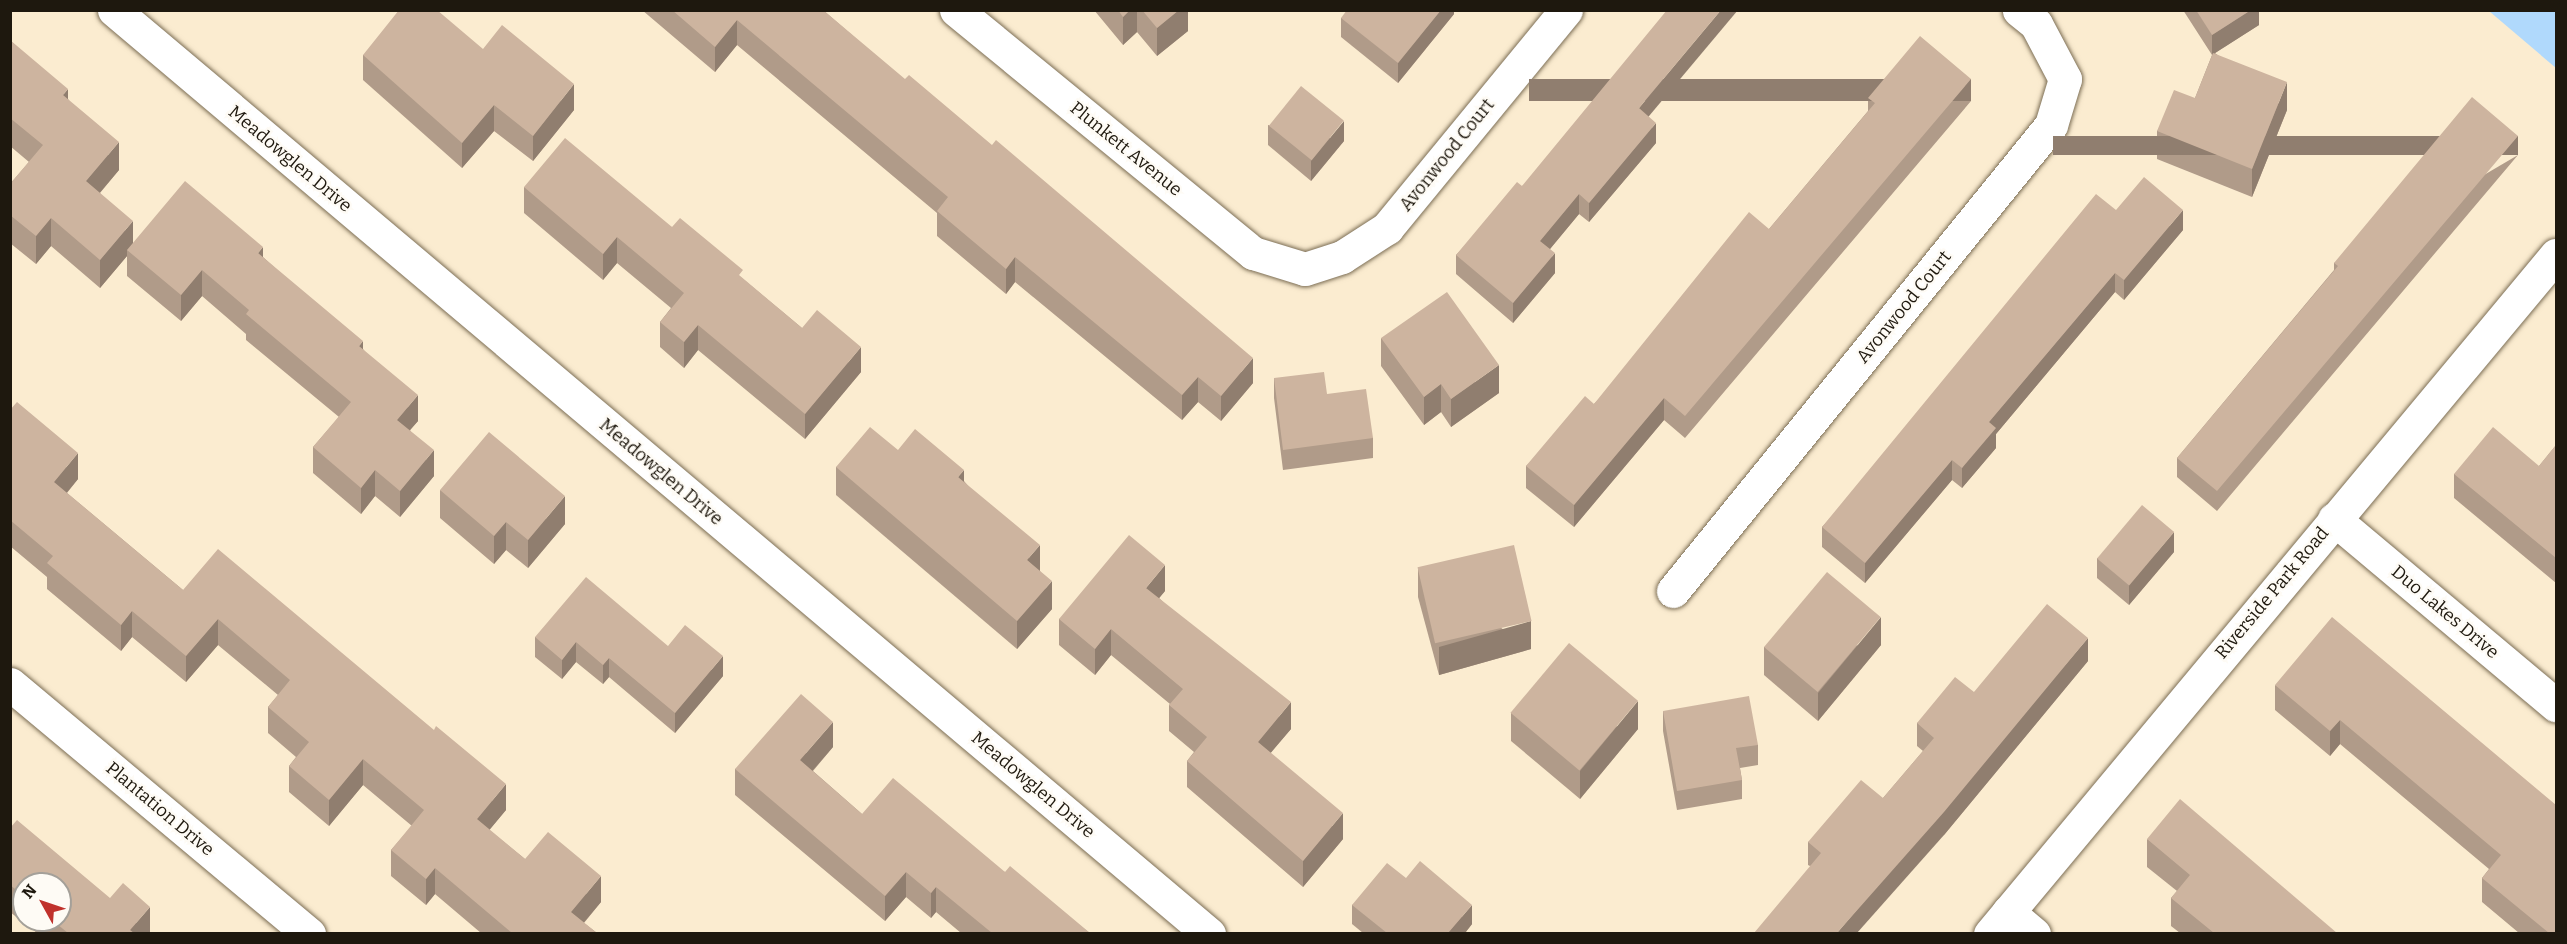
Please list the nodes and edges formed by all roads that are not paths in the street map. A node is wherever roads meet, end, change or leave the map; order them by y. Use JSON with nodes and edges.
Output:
{"nodes":[{"id":1,"x":114,"y":10,"type":"edge"},
{"id":2,"x":956,"y":10,"type":"edge"},
{"id":3,"x":1566,"y":10,"type":"edge"},
{"id":4,"x":2019,"y":10,"type":"edge"},
{"id":5,"x":2556,"y":255,"type":"edge"},
{"id":6,"x":1305,"y":269,"type":"joint"},
{"id":7,"x":2334,"y":519,"type":"junction"},
{"id":8,"x":1673,"y":591,"type":"dead end"},
{"id":9,"x":10,"y":684,"type":"edge"},
{"id":10,"x":2556,"y":705,"type":"edge"},
{"id":11,"x":1999,"y":923,"type":"edge"},
{"id":12,"x":309,"y":933,"type":"edge"},
{"id":13,"x":1209,"y":933,"type":"edge"},
{"id":14,"x":2034,"y":933,"type":"edge"}],
"edges":[{"from":1,"to":13,"type":"street","name":"Meadowglen Drive"},
{"from":2,"to":6,"type":"street","name":"Plunkett Avenue"},
{"from":3,"to":6,"type":"street","name":"Avonwood Court"},
{"from":4,"to":8,"type":"street","name":"Avonwood Court"},
{"from":5,"to":7,"type":"street","name":"Riverside Park Road"},
{"from":7,"to":10,"type":"street","name":"Duo Lakes Drive"},
{"from":7,"to":11,"type":"street","name":"Riverside Park Road"},
{"from":9,"to":12,"type":"street","name":"Plantation Drive"},
{"from":11,"to":14,"type":"street"}]}
